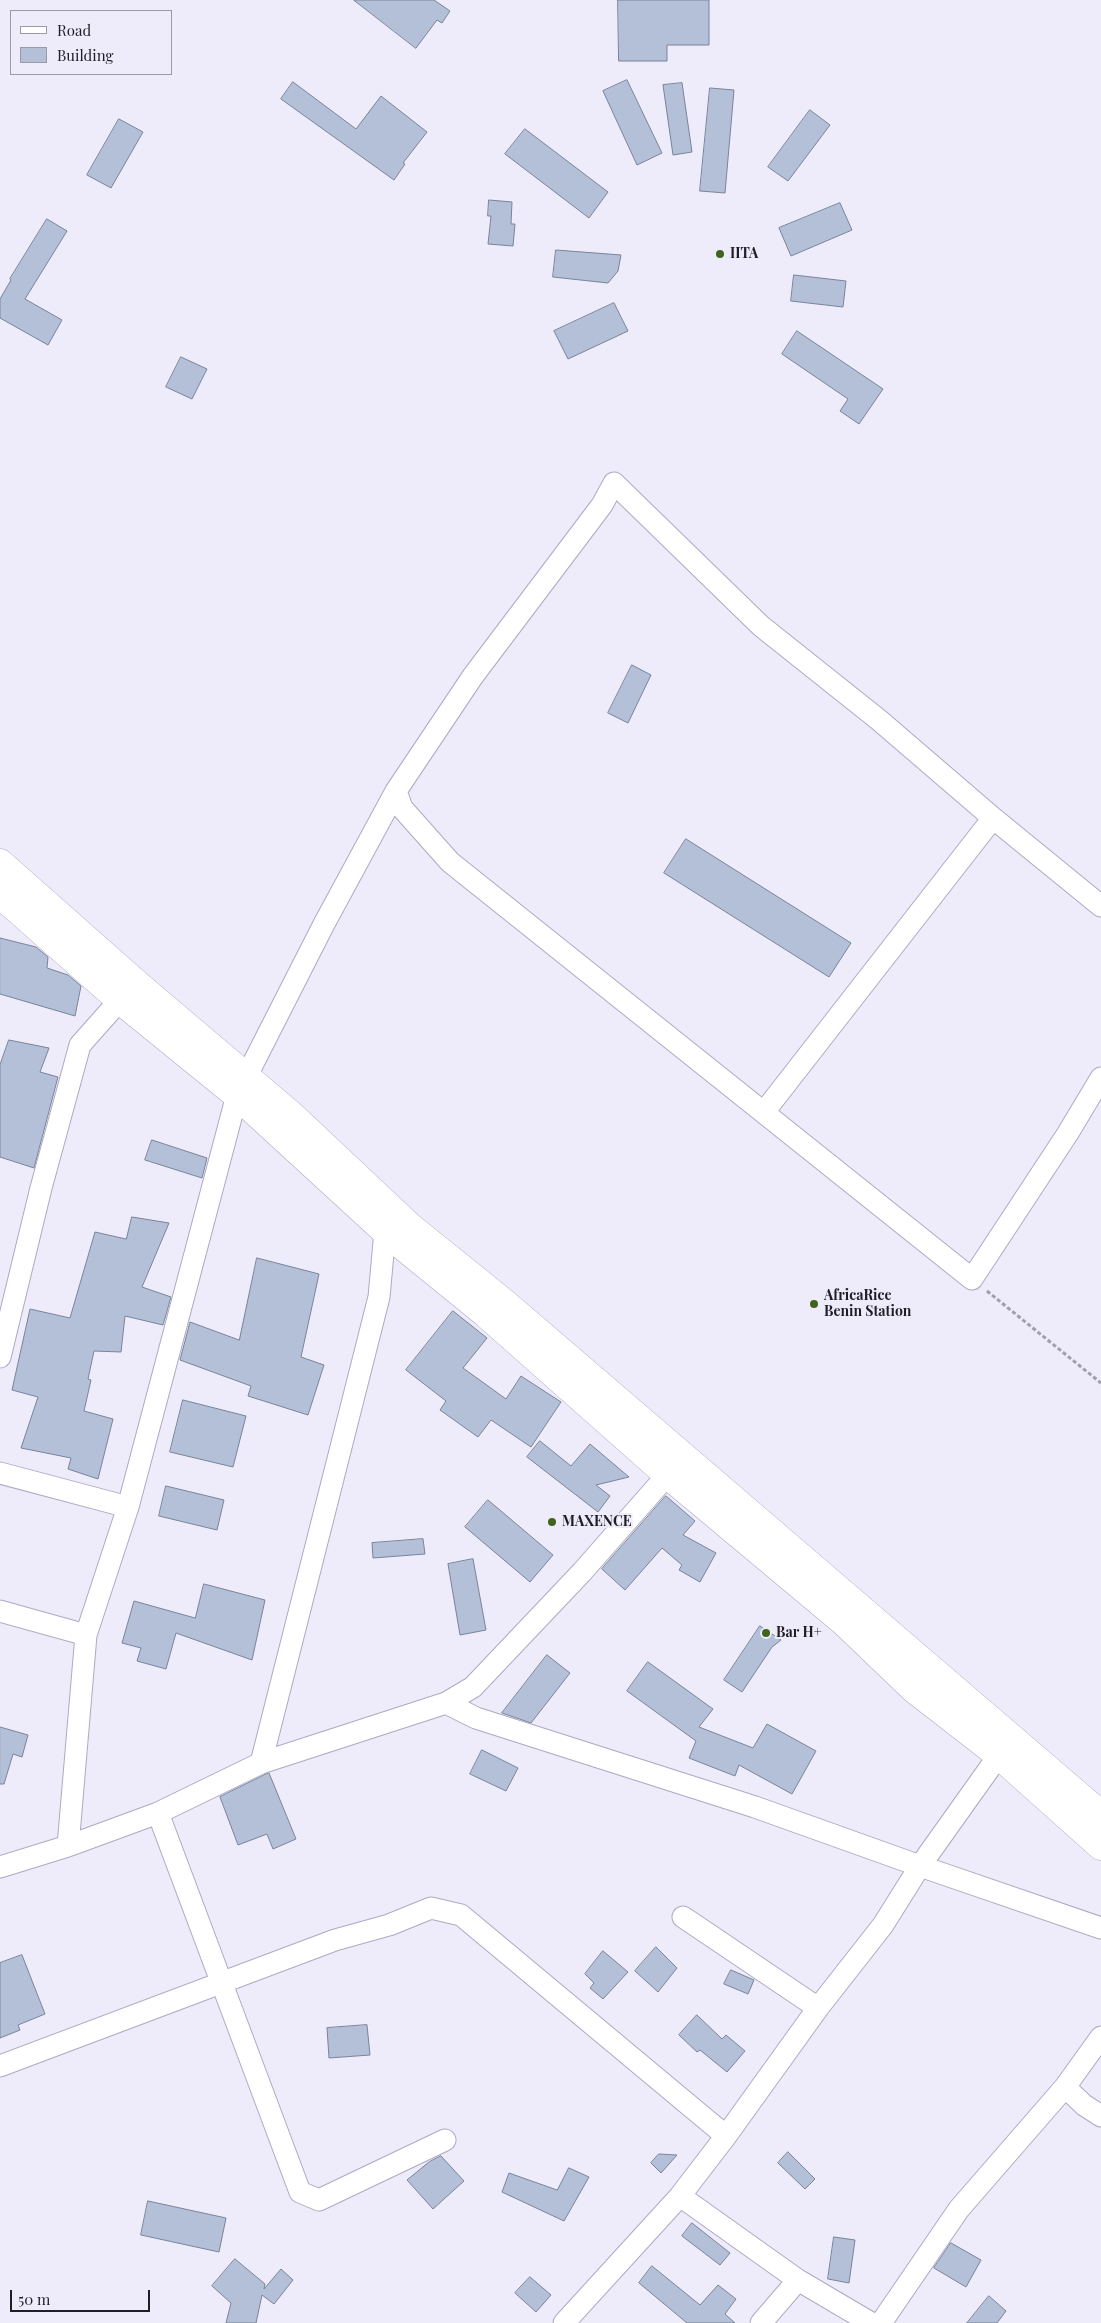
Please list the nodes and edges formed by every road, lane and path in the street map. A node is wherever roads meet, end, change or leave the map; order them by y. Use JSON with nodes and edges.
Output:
{"nodes":[{"id":1,"x":396,"y":791,"type":"junction"},
{"id":2,"x":993,"y":818,"type":"junction"},
{"id":3,"x":0,"y":863,"type":"edge"},
{"id":4,"x":0,"y":894,"type":"edge"},
{"id":5,"x":1101,"y":906,"type":"edge"},
{"id":6,"x":129,"y":993,"type":"junction"},
{"id":7,"x":1101,"y":1078,"type":"edge"},
{"id":8,"x":241,"y":1086,"type":"junction"},
{"id":9,"x":764,"y":1112,"type":"junction"},
{"id":10,"x":392,"y":1224,"type":"junction"},
{"id":11,"x":972,"y":1279,"type":"junction"},
{"id":12,"x":0,"y":1357,"type":"edge"},
{"id":13,"x":1101,"y":1383,"type":"edge"},
{"id":14,"x":675,"y":1465,"type":"junction"},
{"id":15,"x":0,"y":1474,"type":"edge"},
{"id":16,"x":128,"y":1507,"type":"junction"},
{"id":17,"x":0,"y":1611,"type":"edge"},
{"id":18,"x":86,"y":1635,"type":"junction"},
{"id":19,"x":446,"y":1703,"type":"junction"},
{"id":20,"x":1007,"y":1747,"type":"junction"},
{"id":21,"x":261,"y":1763,"type":"junction"},
{"id":22,"x":158,"y":1813,"type":"junction"},
{"id":23,"x":1101,"y":1815,"type":"edge"},
{"id":24,"x":68,"y":1846,"type":"junction"},
{"id":25,"x":1101,"y":1846,"type":"edge"},
{"id":26,"x":920,"y":1866,"type":"junction"},
{"id":27,"x":0,"y":1867,"type":"edge"},
{"id":28,"x":683,"y":1917,"type":"dead end"},
{"id":29,"x":1101,"y":1928,"type":"edge"},
{"id":30,"x":222,"y":1981,"type":"junction"},
{"id":31,"x":818,"y":2008,"type":"junction"},
{"id":32,"x":1101,"y":2037,"type":"edge"},
{"id":33,"x":0,"y":2066,"type":"edge"},
{"id":34,"x":1065,"y":2087,"type":"junction"},
{"id":35,"x":1101,"y":2116,"type":"edge"},
{"id":36,"x":726,"y":2136,"type":"junction"},
{"id":37,"x":445,"y":2140,"type":"dead end"},
{"id":38,"x":680,"y":2196,"type":"junction"},
{"id":39,"x":798,"y":2280,"type":"junction"},
{"id":40,"x":564,"y":2323,"type":"edge"},
{"id":41,"x":761,"y":2323,"type":"edge"},
{"id":42,"x":871,"y":2323,"type":"edge"},
{"id":43,"x":881,"y":2323,"type":"edge"}],
"edges":[{"from":1,"to":2,"type":"street"},
{"from":1,"to":8,"type":"street"},
{"from":1,"to":9,"type":"street"},
{"from":2,"to":5,"type":"street"},
{"from":2,"to":9,"type":"street"},
{"from":3,"to":6,"type":"main road"},
{"from":4,"to":6,"type":"main road"},
{"from":6,"to":8,"type":"main road"},
{"from":6,"to":12,"type":"street"},
{"from":7,"to":11,"type":"street"},
{"from":8,"to":10,"type":"main road"},
{"from":8,"to":16,"type":"street"},
{"from":9,"to":11,"type":"street"},
{"from":10,"to":14,"type":"main road"},
{"from":10,"to":21,"type":"street"},
{"from":11,"to":13,"type":"path"},
{"from":14,"to":19,"type":"street"},
{"from":14,"to":20,"type":"main road"},
{"from":15,"to":16,"type":"street"},
{"from":16,"to":18,"type":"street"},
{"from":17,"to":18,"type":"street"},
{"from":18,"to":24,"type":"street"},
{"from":19,"to":21,"type":"street"},
{"from":19,"to":26,"type":"street"},
{"from":20,"to":23,"type":"main road"},
{"from":20,"to":25,"type":"main road"},
{"from":20,"to":26,"type":"street"},
{"from":21,"to":22,"type":"street"},
{"from":22,"to":24,"type":"street"},
{"from":22,"to":30,"type":"street"},
{"from":24,"to":27,"type":"street"},
{"from":26,"to":29,"type":"street"},
{"from":26,"to":31,"type":"street"},
{"from":28,"to":31,"type":"street"},
{"from":30,"to":33,"type":"street"},
{"from":30,"to":36,"type":"street"},
{"from":30,"to":37,"type":"street"},
{"from":31,"to":36,"type":"street"},
{"from":32,"to":34,"type":"street"},
{"from":34,"to":35,"type":"street"},
{"from":34,"to":43,"type":"street"},
{"from":36,"to":38,"type":"street"},
{"from":38,"to":39,"type":"street"},
{"from":38,"to":40,"type":"street"},
{"from":39,"to":41,"type":"street"},
{"from":39,"to":42,"type":"street"}]}
